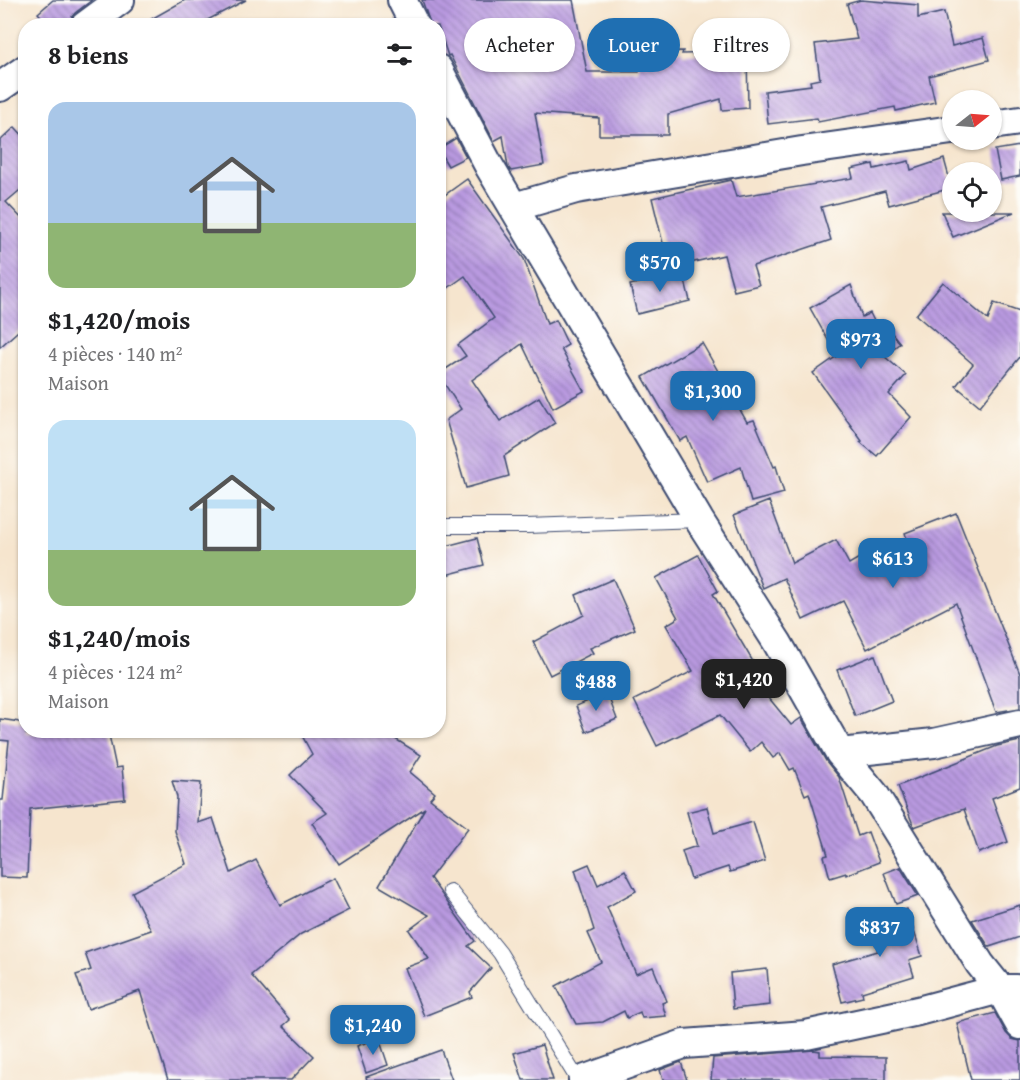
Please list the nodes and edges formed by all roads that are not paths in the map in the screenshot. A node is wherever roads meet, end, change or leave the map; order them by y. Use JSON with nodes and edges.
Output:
{"nodes":[{"id":1,"x":120,"y":0,"type":"edge"},
{"id":2,"x":402,"y":0,"type":"edge"},
{"id":3,"x":96,"y":18,"type":"edge"},
{"id":4,"x":411,"y":18,"type":"edge"},
{"id":5,"x":18,"y":75,"type":"edge"},
{"id":6,"x":446,"y":84,"type":"edge"},
{"id":7,"x":0,"y":87,"type":"edge"},
{"id":8,"x":1020,"y":121,"type":"edge"},
{"id":9,"x":1002,"y":123,"type":"edge"},
{"id":10,"x":942,"y":131,"type":"edge"},
{"id":11,"x":514,"y":207,"type":"junction"},
{"id":12,"x":699,"y":520,"type":"junction"},
{"id":13,"x":446,"y":526,"type":"edge"},
{"id":14,"x":1020,"y":724,"type":"edge"},
{"id":15,"x":840,"y":753,"type":"junction"},
{"id":16,"x":450,"y":891,"type":"dead end"},
{"id":17,"x":1010,"y":989,"type":"edge"},
{"id":18,"x":1020,"y":1025,"type":"edge"},
{"id":19,"x":578,"y":1080,"type":"edge"},
{"id":20,"x":583,"y":1080,"type":"edge"}],
"edges":[{"from":1,"to":3,"type":"street"},
{"from":2,"to":4,"type":"street"},
{"from":5,"to":7,"type":"street"},
{"from":6,"to":11,"type":"street"},
{"from":8,"to":9,"type":"street"},
{"from":10,"to":11,"type":"street"},
{"from":11,"to":12,"type":"street"},
{"from":12,"to":13,"type":"lane"},
{"from":12,"to":15,"type":"street"},
{"from":14,"to":15,"type":"street"},
{"from":15,"to":17,"type":"street"},
{"from":16,"to":19,"type":"lane"},
{"from":17,"to":18,"type":"street"},
{"from":17,"to":20,"type":"street"}]}
